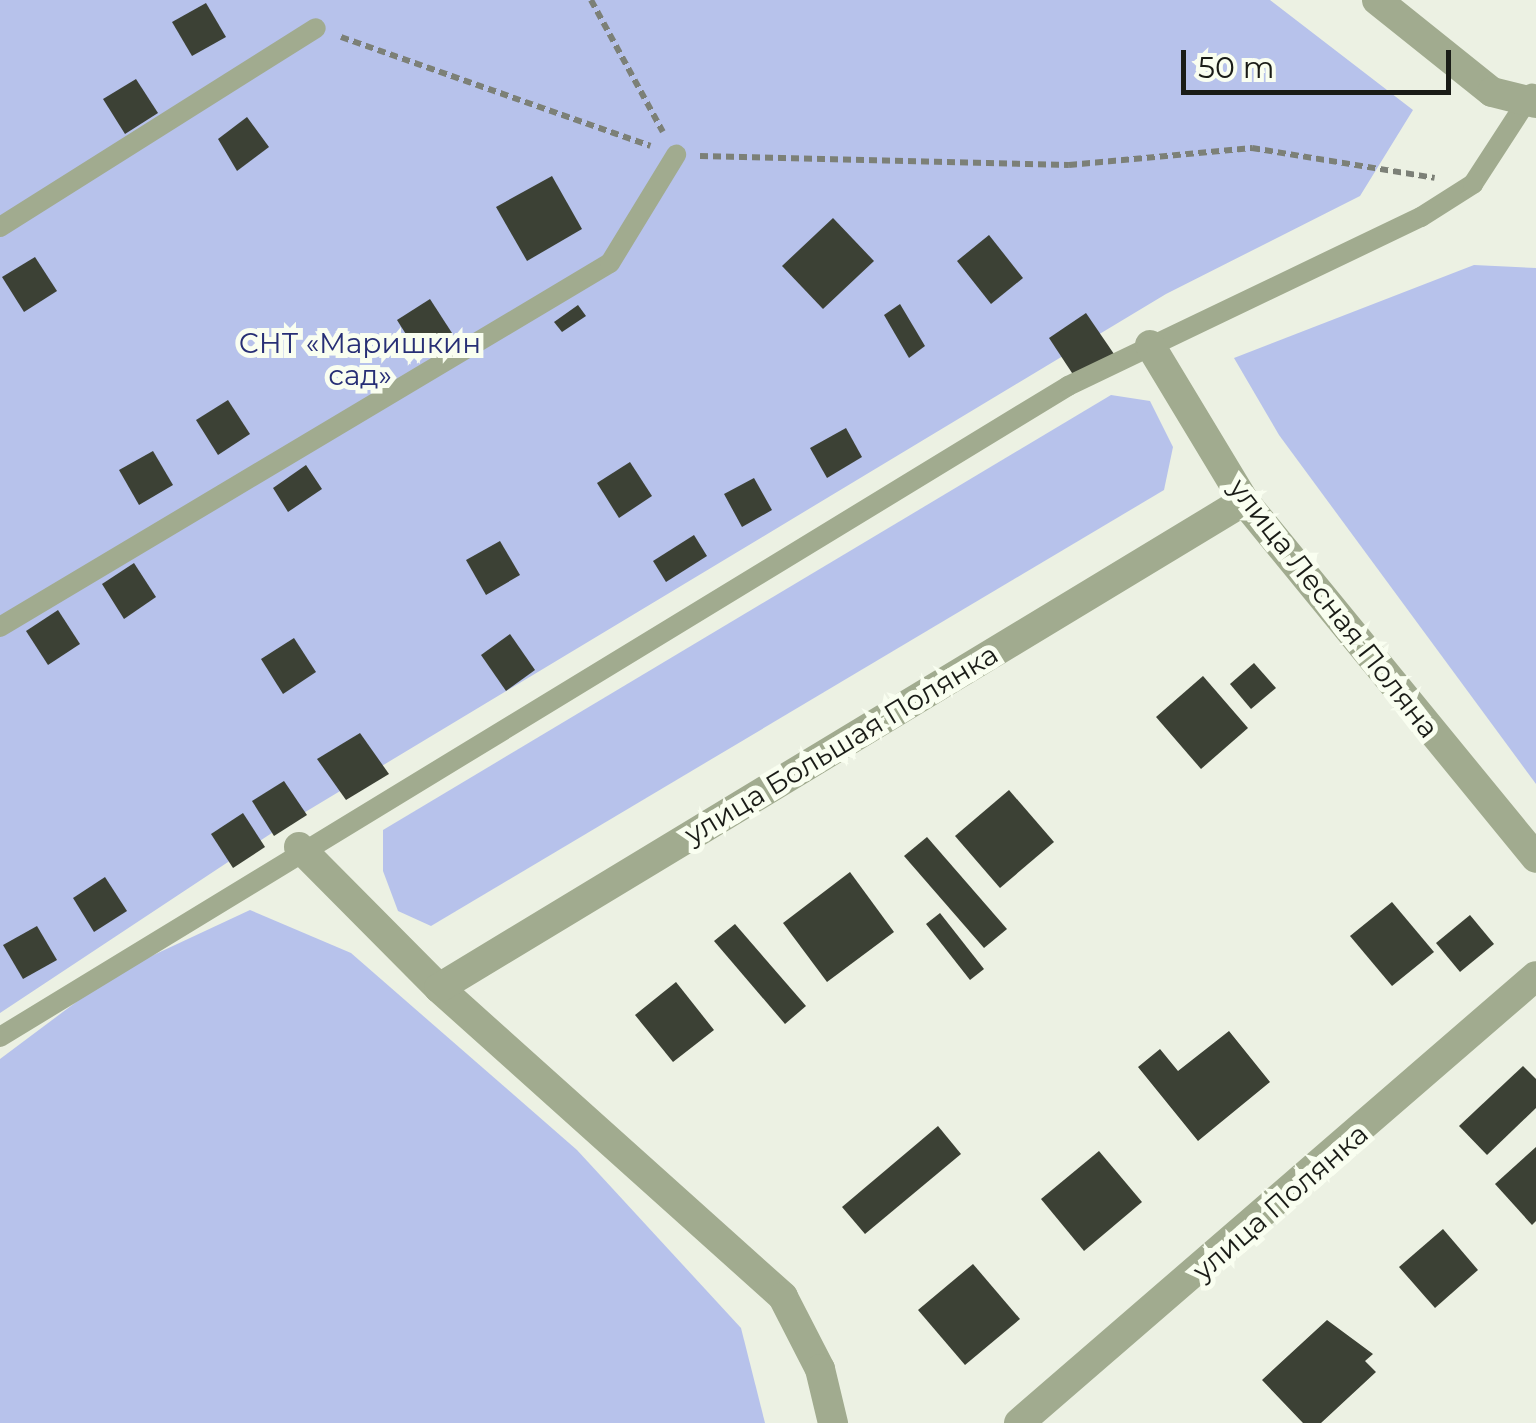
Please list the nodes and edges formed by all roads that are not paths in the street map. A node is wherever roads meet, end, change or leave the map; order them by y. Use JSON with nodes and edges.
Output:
{"nodes":[{"id":1,"x":1377,"y":0,"type":"edge"},
{"id":2,"x":316,"y":28,"type":"road end"},
{"id":3,"x":1532,"y":97,"type":"edge"},
{"id":4,"x":676,"y":155,"type":"road end"},
{"id":5,"x":0,"y":227,"type":"edge"},
{"id":6,"x":1150,"y":344,"type":"junction"},
{"id":7,"x":1244,"y":500,"type":"junction"},
{"id":8,"x":0,"y":627,"type":"edge"},
{"id":9,"x":300,"y":846,"type":"junction"},
{"id":10,"x":1536,"y":858,"type":"edge"},
{"id":11,"x":1536,"y":976,"type":"edge"},
{"id":12,"x":439,"y":988,"type":"junction"},
{"id":13,"x":0,"y":1037,"type":"edge"},
{"id":14,"x":833,"y":1423,"type":"edge"},
{"id":15,"x":1019,"y":1423,"type":"edge"}],
"edges":[{"from":1,"to":3,"type":"street"},
{"from":2,"to":5,"type":"lane"},
{"from":3,"to":6,"type":"lane"},
{"from":4,"to":8,"type":"lane"},
{"from":6,"to":7,"type":"street","name":"улица Лесная Поляна"},
{"from":6,"to":9,"type":"lane"},
{"from":7,"to":10,"type":"street","name":"улица Лесная Поляна"},
{"from":7,"to":12,"type":"street","name":"улица Большая Полянка"},
{"from":9,"to":12,"type":"street"},
{"from":9,"to":13,"type":"lane"},
{"from":11,"to":15,"type":"street","name":"улица Полянка"},
{"from":12,"to":14,"type":"street"}]}
